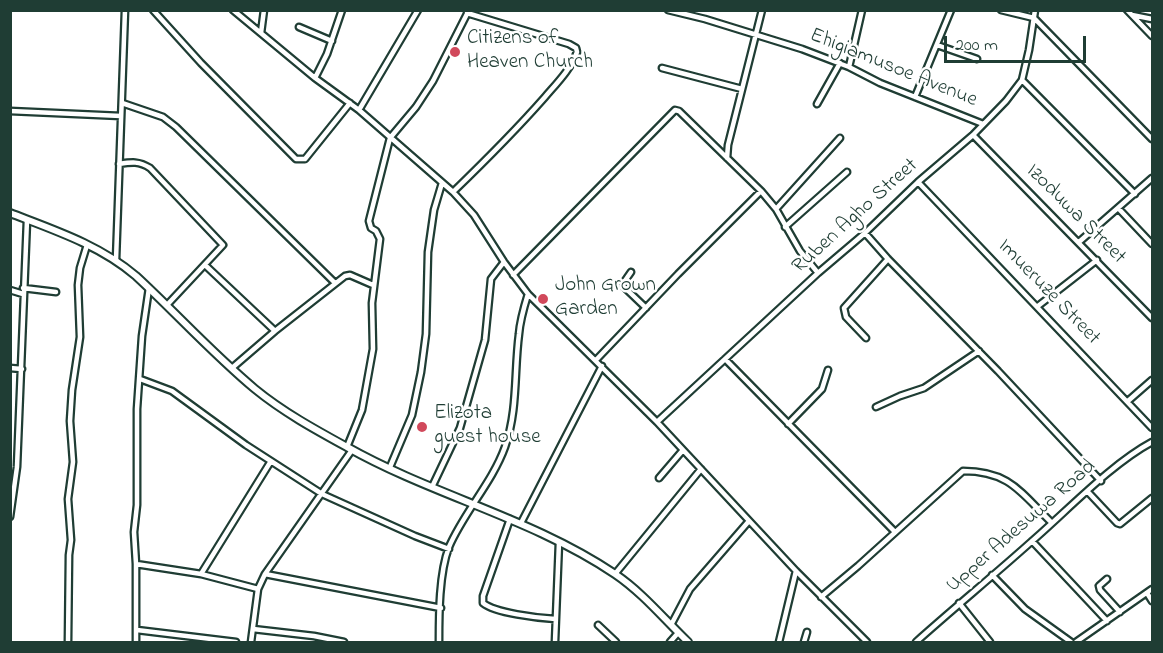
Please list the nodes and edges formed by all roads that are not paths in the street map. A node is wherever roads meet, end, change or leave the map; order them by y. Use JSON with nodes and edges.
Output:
{"nodes":[{"id":1,"x":125,"y":10,"type":"edge"},
{"id":2,"x":153,"y":10,"type":"edge"},
{"id":3,"x":233,"y":10,"type":"edge"},
{"id":4,"x":264,"y":10,"type":"edge"},
{"id":5,"x":342,"y":10,"type":"edge"},
{"id":6,"x":418,"y":10,"type":"edge"},
{"id":7,"x":668,"y":10,"type":"edge"},
{"id":8,"x":707,"y":10,"type":"edge"},
{"id":9,"x":762,"y":10,"type":"edge"},
{"id":10,"x":862,"y":10,"type":"edge"},
{"id":11,"x":951,"y":10,"type":"edge"},
{"id":12,"x":1001,"y":10,"type":"edge"},
{"id":13,"x":1035,"y":10,"type":"edge"},
{"id":14,"x":1127,"y":10,"type":"edge"},
{"id":15,"x":468,"y":12,"type":"edge"},
{"id":16,"x":1132,"y":15,"type":"junction"},
{"id":17,"x":1034,"y":18,"type":"junction"},
{"id":18,"x":705,"y":19,"type":"junction"},
{"id":19,"x":1152,"y":19,"type":"edge"},
{"id":20,"x":299,"y":27,"type":"dead end"},
{"id":21,"x":261,"y":33,"type":"junction"},
{"id":22,"x":756,"y":36,"type":"junction"},
{"id":23,"x":1152,"y":36,"type":"edge"},
{"id":24,"x":332,"y":41,"type":"junction"},
{"id":25,"x":937,"y":45,"type":"junction"},
{"id":26,"x":977,"y":59,"type":"dead end"},
{"id":27,"x":840,"y":63,"type":"junction"},
{"id":28,"x":849,"y":67,"type":"junction"},
{"id":29,"x":662,"y":68,"type":"dead end"},
{"id":30,"x":315,"y":78,"type":"junction"},
{"id":31,"x":1022,"y":80,"type":"junction"},
{"id":32,"x":742,"y":89,"type":"junction"},
{"id":33,"x":915,"y":97,"type":"junction"},
{"id":34,"x":122,"y":103,"type":"junction"},
{"id":35,"x":350,"y":103,"type":"junction"},
{"id":36,"x":817,"y":104,"type":"dead end"},
{"id":37,"x":359,"y":110,"type":"junction"},
{"id":38,"x":10,"y":111,"type":"edge"},
{"id":39,"x":121,"y":116,"type":"junction"},
{"id":40,"x":983,"y":124,"type":"junction"},
{"id":41,"x":973,"y":135,"type":"junction"},
{"id":42,"x":390,"y":138,"type":"junction"},
{"id":43,"x":840,"y":138,"type":"dead end"},
{"id":44,"x":1152,"y":140,"type":"edge"},
{"id":45,"x":727,"y":158,"type":"junction"},
{"id":46,"x":119,"y":164,"type":"junction"},
{"id":47,"x":847,"y":172,"type":"dead end"},
{"id":48,"x":1152,"y":178,"type":"edge"},
{"id":49,"x":918,"y":182,"type":"junction"},
{"id":50,"x":442,"y":183,"type":"junction"},
{"id":51,"x":761,"y":191,"type":"junction"},
{"id":52,"x":453,"y":192,"type":"junction"},
{"id":53,"x":1135,"y":194,"type":"junction"},
{"id":54,"x":1118,"y":208,"type":"junction"},
{"id":55,"x":776,"y":209,"type":"junction"},
{"id":56,"x":10,"y":213,"type":"edge"},
{"id":57,"x":27,"y":220,"type":"junction"},
{"id":58,"x":785,"y":227,"type":"junction"},
{"id":59,"x":865,"y":233,"type":"junction"},
{"id":60,"x":1079,"y":242,"type":"junction"},
{"id":61,"x":1152,"y":244,"type":"edge"},
{"id":62,"x":87,"y":245,"type":"junction"},
{"id":63,"x":888,"y":259,"type":"junction"},
{"id":64,"x":116,"y":260,"type":"junction"},
{"id":65,"x":1097,"y":260,"type":"junction"},
{"id":66,"x":504,"y":262,"type":"junction"},
{"id":67,"x":205,"y":265,"type":"junction"},
{"id":68,"x":631,"y":272,"type":"dead end"},
{"id":69,"x":818,"y":273,"type":"junction"},
{"id":70,"x":513,"y":275,"type":"junction"},
{"id":71,"x":335,"y":283,"type":"junction"},
{"id":72,"x":373,"y":285,"type":"junction"},
{"id":73,"x":149,"y":288,"type":"junction"},
{"id":74,"x":10,"y":290,"type":"edge"},
{"id":75,"x":23,"y":291,"type":"junction"},
{"id":76,"x":56,"y":292,"type":"dead end"},
{"id":77,"x":528,"y":294,"type":"junction"},
{"id":78,"x":167,"y":305,"type":"junction"},
{"id":79,"x":1038,"y":306,"type":"junction"},
{"id":80,"x":646,"y":308,"type":"junction"},
{"id":81,"x":1152,"y":318,"type":"edge"},
{"id":82,"x":275,"y":331,"type":"junction"},
{"id":83,"x":866,"y":338,"type":"dead end"},
{"id":84,"x":979,"y":351,"type":"junction"},
{"id":85,"x":725,"y":359,"type":"junction"},
{"id":86,"x":596,"y":360,"type":"junction"},
{"id":87,"x":602,"y":366,"type":"junction"},
{"id":88,"x":10,"y":368,"type":"edge"},
{"id":89,"x":232,"y":368,"type":"junction"},
{"id":90,"x":21,"y":369,"type":"junction"},
{"id":91,"x":828,"y":370,"type":"dead end"},
{"id":92,"x":140,"y":379,"type":"junction"},
{"id":93,"x":1152,"y":380,"type":"edge"},
{"id":94,"x":1128,"y":401,"type":"junction"},
{"id":95,"x":876,"y":407,"type":"dead end"},
{"id":96,"x":657,"y":422,"type":"junction"},
{"id":97,"x":788,"y":424,"type":"junction"},
{"id":98,"x":1152,"y":428,"type":"edge"},
{"id":99,"x":1152,"y":444,"type":"edge"},
{"id":100,"x":350,"y":448,"type":"junction"},
{"id":101,"x":683,"y":450,"type":"junction"},
{"id":102,"x":271,"y":461,"type":"junction"},
{"id":103,"x":390,"y":467,"type":"junction"},
{"id":104,"x":700,"y":469,"type":"junction"},
{"id":105,"x":658,"y":478,"type":"dead end"},
{"id":106,"x":1101,"y":480,"type":"junction"},
{"id":107,"x":432,"y":487,"type":"junction"},
{"id":108,"x":1088,"y":492,"type":"junction"},
{"id":109,"x":322,"y":494,"type":"junction"},
{"id":110,"x":1152,"y":498,"type":"edge"},
{"id":111,"x":474,"y":504,"type":"junction"},
{"id":112,"x":10,"y":517,"type":"edge"},
{"id":113,"x":510,"y":519,"type":"junction"},
{"id":114,"x":749,"y":521,"type":"junction"},
{"id":115,"x":521,"y":523,"type":"junction"},
{"id":116,"x":1052,"y":523,"type":"junction"},
{"id":117,"x":895,"y":532,"type":"junction"},
{"id":118,"x":559,"y":542,"type":"junction"},
{"id":119,"x":1032,"y":542,"type":"junction"},
{"id":120,"x":449,"y":549,"type":"junction"},
{"id":121,"x":136,"y":564,"type":"junction"},
{"id":122,"x":796,"y":571,"type":"junction"},
{"id":123,"x":201,"y":574,"type":"junction"},
{"id":124,"x":266,"y":574,"type":"junction"},
{"id":125,"x":615,"y":574,"type":"junction"},
{"id":126,"x":992,"y":575,"type":"junction"},
{"id":127,"x":1107,"y":579,"type":"dead end"},
{"id":128,"x":1152,"y":588,"type":"edge"},
{"id":129,"x":258,"y":589,"type":"junction"},
{"id":130,"x":1147,"y":593,"type":"junction"},
{"id":131,"x":821,"y":597,"type":"junction"},
{"id":132,"x":1152,"y":601,"type":"edge"},
{"id":133,"x":959,"y":603,"type":"junction"},
{"id":134,"x":441,"y":608,"type":"junction"},
{"id":135,"x":1120,"y":612,"type":"junction"},
{"id":136,"x":555,"y":619,"type":"junction"},
{"id":137,"x":1107,"y":621,"type":"junction"},
{"id":138,"x":598,"y":625,"type":"dead end"},
{"id":139,"x":671,"y":625,"type":"junction"},
{"id":140,"x":253,"y":629,"type":"junction"},
{"id":141,"x":137,"y":630,"type":"junction"},
{"id":142,"x":807,"y":632,"type":"dead end"},
{"id":143,"x":678,"y":633,"type":"junction"},
{"id":144,"x":68,"y":642,"type":"edge"},
{"id":145,"x":136,"y":642,"type":"edge"},
{"id":146,"x":236,"y":642,"type":"edge"},
{"id":147,"x":251,"y":642,"type":"edge"},
{"id":148,"x":344,"y":642,"type":"edge"},
{"id":149,"x":439,"y":642,"type":"edge"},
{"id":150,"x":555,"y":642,"type":"edge"},
{"id":151,"x":616,"y":642,"type":"edge"},
{"id":152,"x":670,"y":642,"type":"edge"},
{"id":153,"x":688,"y":642,"type":"edge"},
{"id":154,"x":779,"y":642,"type":"edge"},
{"id":155,"x":804,"y":642,"type":"edge"},
{"id":156,"x":867,"y":642,"type":"edge"},
{"id":157,"x":916,"y":642,"type":"edge"},
{"id":158,"x":990,"y":642,"type":"edge"},
{"id":159,"x":1071,"y":642,"type":"edge"},
{"id":160,"x":1076,"y":642,"type":"edge"}],
"edges":[{"from":1,"to":34,"type":"street"},
{"from":2,"to":35,"type":"street"},
{"from":3,"to":21,"type":"street"},
{"from":4,"to":21,"type":"street"},
{"from":5,"to":24,"type":"street"},
{"from":6,"to":37,"type":"street"},
{"from":7,"to":18,"type":"street","name":"Ehigiamusoe Avenue"},
{"from":8,"to":18,"type":"street"},
{"from":9,"to":22,"type":"street"},
{"from":10,"to":28,"type":"street"},
{"from":11,"to":25,"type":"street"},
{"from":12,"to":17,"type":"street"},
{"from":13,"to":17,"type":"street","name":"Ruben Agho Street"},
{"from":14,"to":16,"type":"street"},
{"from":15,"to":42,"type":"street"},
{"from":15,"to":52,"type":"street"},
{"from":16,"to":19,"type":"street"},
{"from":16,"to":23,"type":"street"},
{"from":17,"to":31,"type":"street","name":"Ruben Agho Street"},
{"from":17,"to":44,"type":"street"},
{"from":18,"to":22,"type":"street","name":"Ehigiamusoe Avenue"},
{"from":20,"to":24,"type":"street"},
{"from":21,"to":30,"type":"street"},
{"from":22,"to":27,"type":"street","name":"Ehigiamusoe Avenue"},
{"from":22,"to":32,"type":"street"},
{"from":24,"to":30,"type":"street"},
{"from":25,"to":26,"type":"street"},
{"from":25,"to":33,"type":"street"},
{"from":27,"to":28,"type":"street","name":"Ehigiamusoe Avenue"},
{"from":27,"to":36,"type":"street"},
{"from":28,"to":33,"type":"street","name":"Ehigiamusoe Avenue"},
{"from":29,"to":32,"type":"street"},
{"from":30,"to":35,"type":"street"},
{"from":31,"to":40,"type":"street","name":"Ruben Agho Street"},
{"from":31,"to":53,"type":"street"},
{"from":32,"to":45,"type":"street"},
{"from":33,"to":40,"type":"street","name":"Ehigiamusoe Avenue"},
{"from":34,"to":39,"type":"street"},
{"from":34,"to":71,"type":"street"},
{"from":35,"to":37,"type":"street"},
{"from":37,"to":42,"type":"street"},
{"from":38,"to":39,"type":"street"},
{"from":39,"to":46,"type":"street"},
{"from":40,"to":41,"type":"street","name":"Ruben Agho Street"},
{"from":41,"to":49,"type":"street","name":"Ruben Agho Street"},
{"from":41,"to":60,"type":"street","name":"Izoduwa Street"},
{"from":42,"to":50,"type":"street"},
{"from":42,"to":72,"type":"street"},
{"from":43,"to":55,"type":"street"},
{"from":45,"to":51,"type":"street"},
{"from":45,"to":70,"type":"street"},
{"from":46,"to":64,"type":"street"},
{"from":46,"to":67,"type":"street"},
{"from":47,"to":58,"type":"street"},
{"from":48,"to":53,"type":"street"},
{"from":49,"to":59,"type":"street","name":"Ruben Agho Street"},
{"from":49,"to":79,"type":"street","name":"Imueruze Street"},
{"from":50,"to":52,"type":"street"},
{"from":50,"to":103,"type":"street"},
{"from":51,"to":55,"type":"street"},
{"from":51,"to":80,"type":"street"},
{"from":52,"to":66,"type":"street"},
{"from":53,"to":54,"type":"street"},
{"from":54,"to":60,"type":"street"},
{"from":54,"to":61,"type":"street"},
{"from":55,"to":58,"type":"street"},
{"from":56,"to":57,"type":"street"},
{"from":57,"to":62,"type":"street"},
{"from":57,"to":75,"type":"street"},
{"from":58,"to":69,"type":"street"},
{"from":59,"to":63,"type":"street"},
{"from":59,"to":69,"type":"street","name":"Ruben Agho Street"},
{"from":60,"to":65,"type":"street","name":"Izoduwa Street"},
{"from":62,"to":64,"type":"street"},
{"from":62,"to":144,"type":"street"},
{"from":63,"to":83,"type":"street"},
{"from":63,"to":84,"type":"street"},
{"from":64,"to":73,"type":"street"},
{"from":65,"to":79,"type":"street"},
{"from":65,"to":81,"type":"street","name":"Izoduwa Street"},
{"from":66,"to":70,"type":"street"},
{"from":66,"to":107,"type":"street"},
{"from":67,"to":78,"type":"street"},
{"from":67,"to":82,"type":"street"},
{"from":68,"to":80,"type":"street"},
{"from":69,"to":85,"type":"street","name":"Ruben Agho Street"},
{"from":70,"to":77,"type":"street"},
{"from":71,"to":72,"type":"street"},
{"from":71,"to":82,"type":"street"},
{"from":72,"to":100,"type":"street"},
{"from":73,"to":78,"type":"street"},
{"from":73,"to":92,"type":"street"},
{"from":74,"to":75,"type":"street"},
{"from":75,"to":76,"type":"street"},
{"from":75,"to":90,"type":"street"},
{"from":77,"to":86,"type":"street"},
{"from":77,"to":111,"type":"street"},
{"from":78,"to":89,"type":"street"},
{"from":79,"to":94,"type":"street","name":"Imueruze Street"},
{"from":80,"to":86,"type":"street"},
{"from":82,"to":89,"type":"street"},
{"from":84,"to":95,"type":"street"},
{"from":84,"to":106,"type":"street"},
{"from":85,"to":96,"type":"street","name":"Ruben Agho Street"},
{"from":85,"to":97,"type":"street"},
{"from":86,"to":87,"type":"street"},
{"from":87,"to":96,"type":"street"},
{"from":87,"to":115,"type":"street"},
{"from":88,"to":90,"type":"street"},
{"from":89,"to":100,"type":"street"},
{"from":90,"to":112,"type":"street"},
{"from":91,"to":97,"type":"street"},
{"from":92,"to":102,"type":"street"},
{"from":92,"to":121,"type":"street"},
{"from":93,"to":94,"type":"street"},
{"from":94,"to":98,"type":"street","name":"Imueruze Street"},
{"from":96,"to":101,"type":"street"},
{"from":97,"to":117,"type":"street"},
{"from":99,"to":106,"type":"street","name":"Upper Adesuwa Road"},
{"from":100,"to":103,"type":"street"},
{"from":100,"to":109,"type":"street"},
{"from":101,"to":104,"type":"street"},
{"from":101,"to":105,"type":"street"},
{"from":102,"to":109,"type":"street"},
{"from":102,"to":123,"type":"street"},
{"from":103,"to":107,"type":"street"},
{"from":104,"to":114,"type":"street"},
{"from":104,"to":125,"type":"street"},
{"from":106,"to":108,"type":"street","name":"Upper Adesuwa Road"},
{"from":107,"to":111,"type":"street"},
{"from":108,"to":110,"type":"street"},
{"from":108,"to":116,"type":"street","name":"Upper Adesuwa Road"},
{"from":109,"to":120,"type":"street"},
{"from":109,"to":124,"type":"street"},
{"from":111,"to":113,"type":"street"},
{"from":111,"to":120,"type":"street"},
{"from":113,"to":115,"type":"street"},
{"from":113,"to":136,"type":"street"},
{"from":114,"to":122,"type":"street"},
{"from":114,"to":139,"type":"street"},
{"from":115,"to":118,"type":"street"},
{"from":116,"to":117,"type":"street"},
{"from":116,"to":119,"type":"street","name":"Upper Adesuwa Road"},
{"from":117,"to":131,"type":"street"},
{"from":118,"to":125,"type":"street"},
{"from":118,"to":136,"type":"street"},
{"from":119,"to":126,"type":"street","name":"Upper Adesuwa Road"},
{"from":119,"to":137,"type":"street"},
{"from":120,"to":134,"type":"street"},
{"from":121,"to":123,"type":"street"},
{"from":121,"to":141,"type":"street"},
{"from":122,"to":131,"type":"street"},
{"from":122,"to":154,"type":"street"},
{"from":123,"to":129,"type":"street"},
{"from":124,"to":129,"type":"street"},
{"from":124,"to":134,"type":"street"},
{"from":125,"to":139,"type":"street"},
{"from":126,"to":133,"type":"street","name":"Upper Adesuwa Road"},
{"from":126,"to":159,"type":"street"},
{"from":127,"to":135,"type":"street"},
{"from":128,"to":130,"type":"street"},
{"from":129,"to":140,"type":"street"},
{"from":130,"to":132,"type":"street"},
{"from":130,"to":135,"type":"street"},
{"from":131,"to":156,"type":"street"},
{"from":133,"to":157,"type":"street","name":"Upper Adesuwa Road"},
{"from":133,"to":158,"type":"street"},
{"from":134,"to":149,"type":"street"},
{"from":135,"to":137,"type":"street"},
{"from":136,"to":150,"type":"street"},
{"from":137,"to":160,"type":"street"},
{"from":138,"to":151,"type":"street"},
{"from":139,"to":143,"type":"street"},
{"from":140,"to":147,"type":"street"},
{"from":140,"to":148,"type":"street"},
{"from":141,"to":145,"type":"street"},
{"from":141,"to":146,"type":"street"},
{"from":142,"to":155,"type":"street"},
{"from":143,"to":152,"type":"street"},
{"from":143,"to":153,"type":"street"}]}
